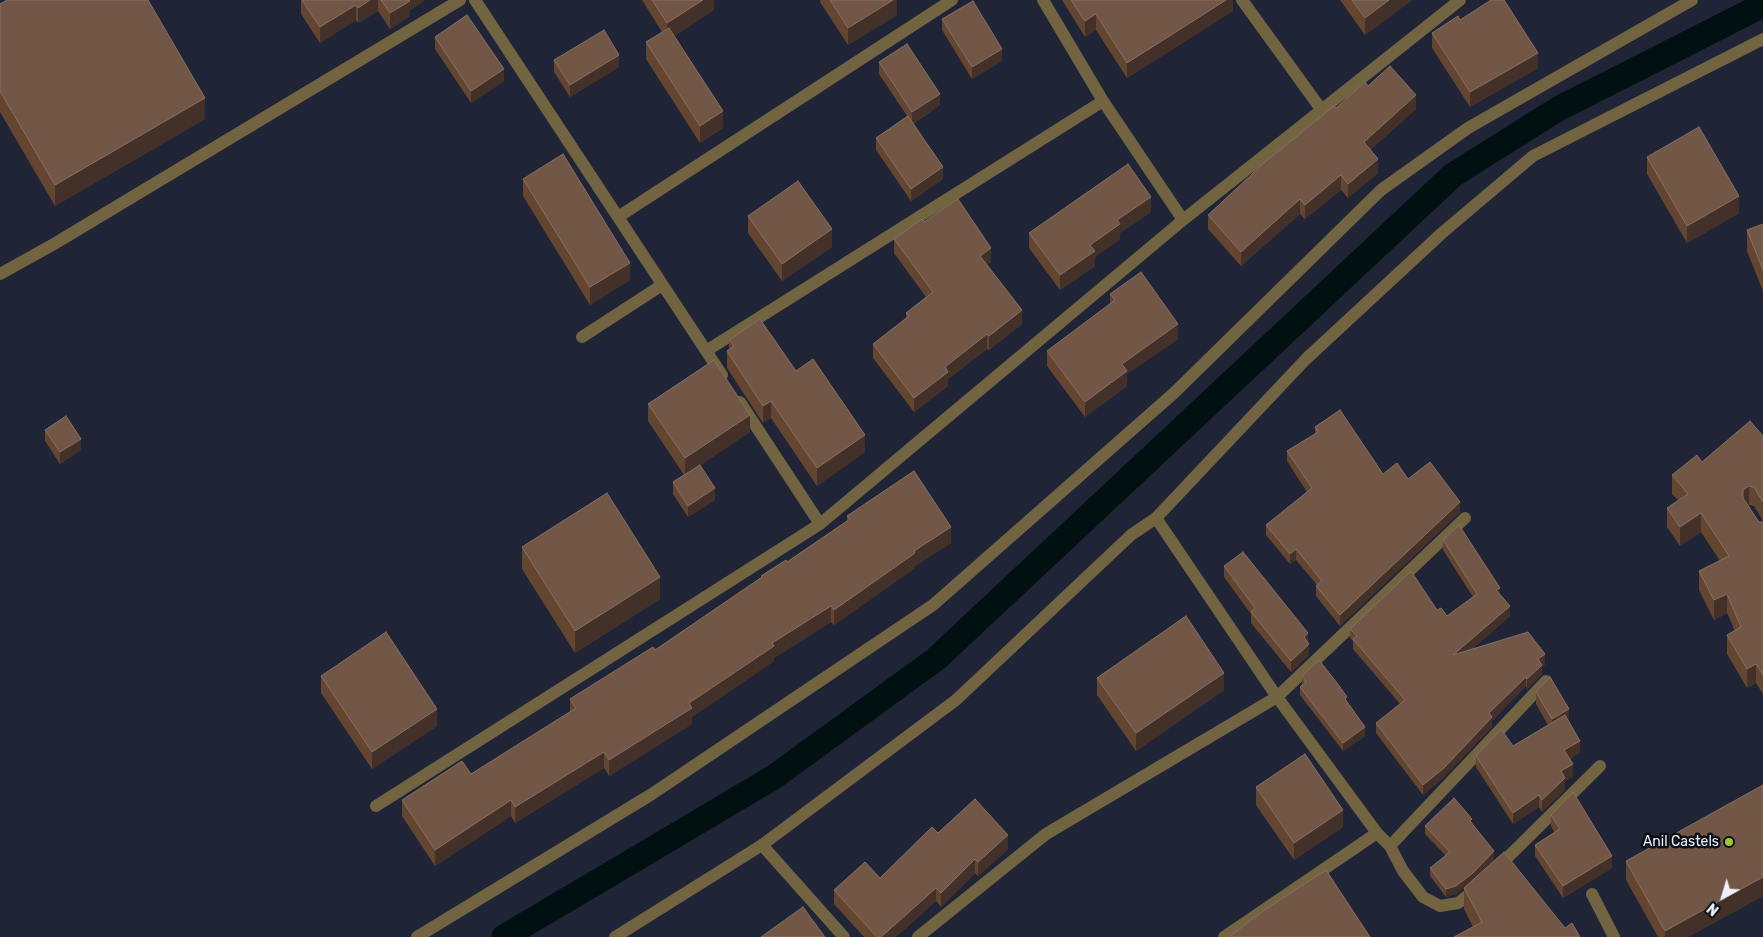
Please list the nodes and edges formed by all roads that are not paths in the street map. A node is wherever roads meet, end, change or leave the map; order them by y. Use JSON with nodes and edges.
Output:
{"nodes":[{"id":1,"x":460,"y":0,"type":"edge"},
{"id":2,"x":475,"y":0,"type":"edge"},
{"id":3,"x":952,"y":0,"type":"edge"},
{"id":4,"x":1043,"y":0,"type":"edge"},
{"id":5,"x":1242,"y":0,"type":"edge"},
{"id":6,"x":1460,"y":0,"type":"edge"},
{"id":7,"x":1692,"y":0,"type":"edge"},
{"id":8,"x":1763,"y":39,"type":"edge"},
{"id":9,"x":1103,"y":101,"type":"junction"},
{"id":10,"x":1321,"y":109,"type":"junction"},
{"id":11,"x":618,"y":217,"type":"junction"},
{"id":12,"x":1183,"y":220,"type":"junction"},
{"id":13,"x":0,"y":274,"type":"edge"},
{"id":14,"x":662,"y":285,"type":"junction"},
{"id":15,"x":582,"y":337,"type":"dead end"},
{"id":16,"x":706,"y":351,"type":"junction"},
{"id":17,"x":1156,"y":518,"type":"junction"},
{"id":18,"x":1465,"y":518,"type":"dead end"},
{"id":19,"x":820,"y":524,"type":"junction"},
{"id":20,"x":1546,"y":681,"type":"edge"},
{"id":21,"x":1277,"y":697,"type":"junction"},
{"id":22,"x":1600,"y":766,"type":"dead end"},
{"id":23,"x":376,"y":806,"type":"dead end"},
{"id":24,"x":1377,"y":833,"type":"junction"},
{"id":25,"x":762,"y":845,"type":"junction"},
{"id":26,"x":1390,"y":846,"type":"junction"},
{"id":27,"x":1592,"y":894,"type":"dead end"},
{"id":28,"x":417,"y":937,"type":"edge"},
{"id":29,"x":616,"y":937,"type":"edge"},
{"id":30,"x":844,"y":937,"type":"edge"},
{"id":31,"x":918,"y":937,"type":"edge"},
{"id":32,"x":1224,"y":937,"type":"edge"},
{"id":33,"x":1614,"y":937,"type":"edge"}],
"edges":[{"from":1,"to":13,"type":"street"},
{"from":2,"to":11,"type":"street"},
{"from":3,"to":11,"type":"street"},
{"from":4,"to":9,"type":"street"},
{"from":5,"to":10,"type":"street"},
{"from":6,"to":10,"type":"street"},
{"from":7,"to":28,"type":"street"},
{"from":8,"to":17,"type":"street"},
{"from":9,"to":12,"type":"street"},
{"from":9,"to":16,"type":"street"},
{"from":10,"to":12,"type":"street"},
{"from":11,"to":14,"type":"street"},
{"from":12,"to":19,"type":"street"},
{"from":14,"to":15,"type":"street"},
{"from":14,"to":16,"type":"street"},
{"from":16,"to":19,"type":"street"},
{"from":17,"to":21,"type":"street"},
{"from":17,"to":25,"type":"street"},
{"from":18,"to":21,"type":"street"},
{"from":19,"to":23,"type":"street"},
{"from":20,"to":26,"type":"street"},
{"from":21,"to":24,"type":"street"},
{"from":21,"to":31,"type":"street"},
{"from":22,"to":26,"type":"street"},
{"from":24,"to":26,"type":"street"},
{"from":24,"to":32,"type":"street"},
{"from":25,"to":29,"type":"street"},
{"from":25,"to":30,"type":"street"},
{"from":27,"to":33,"type":"street"}]}
